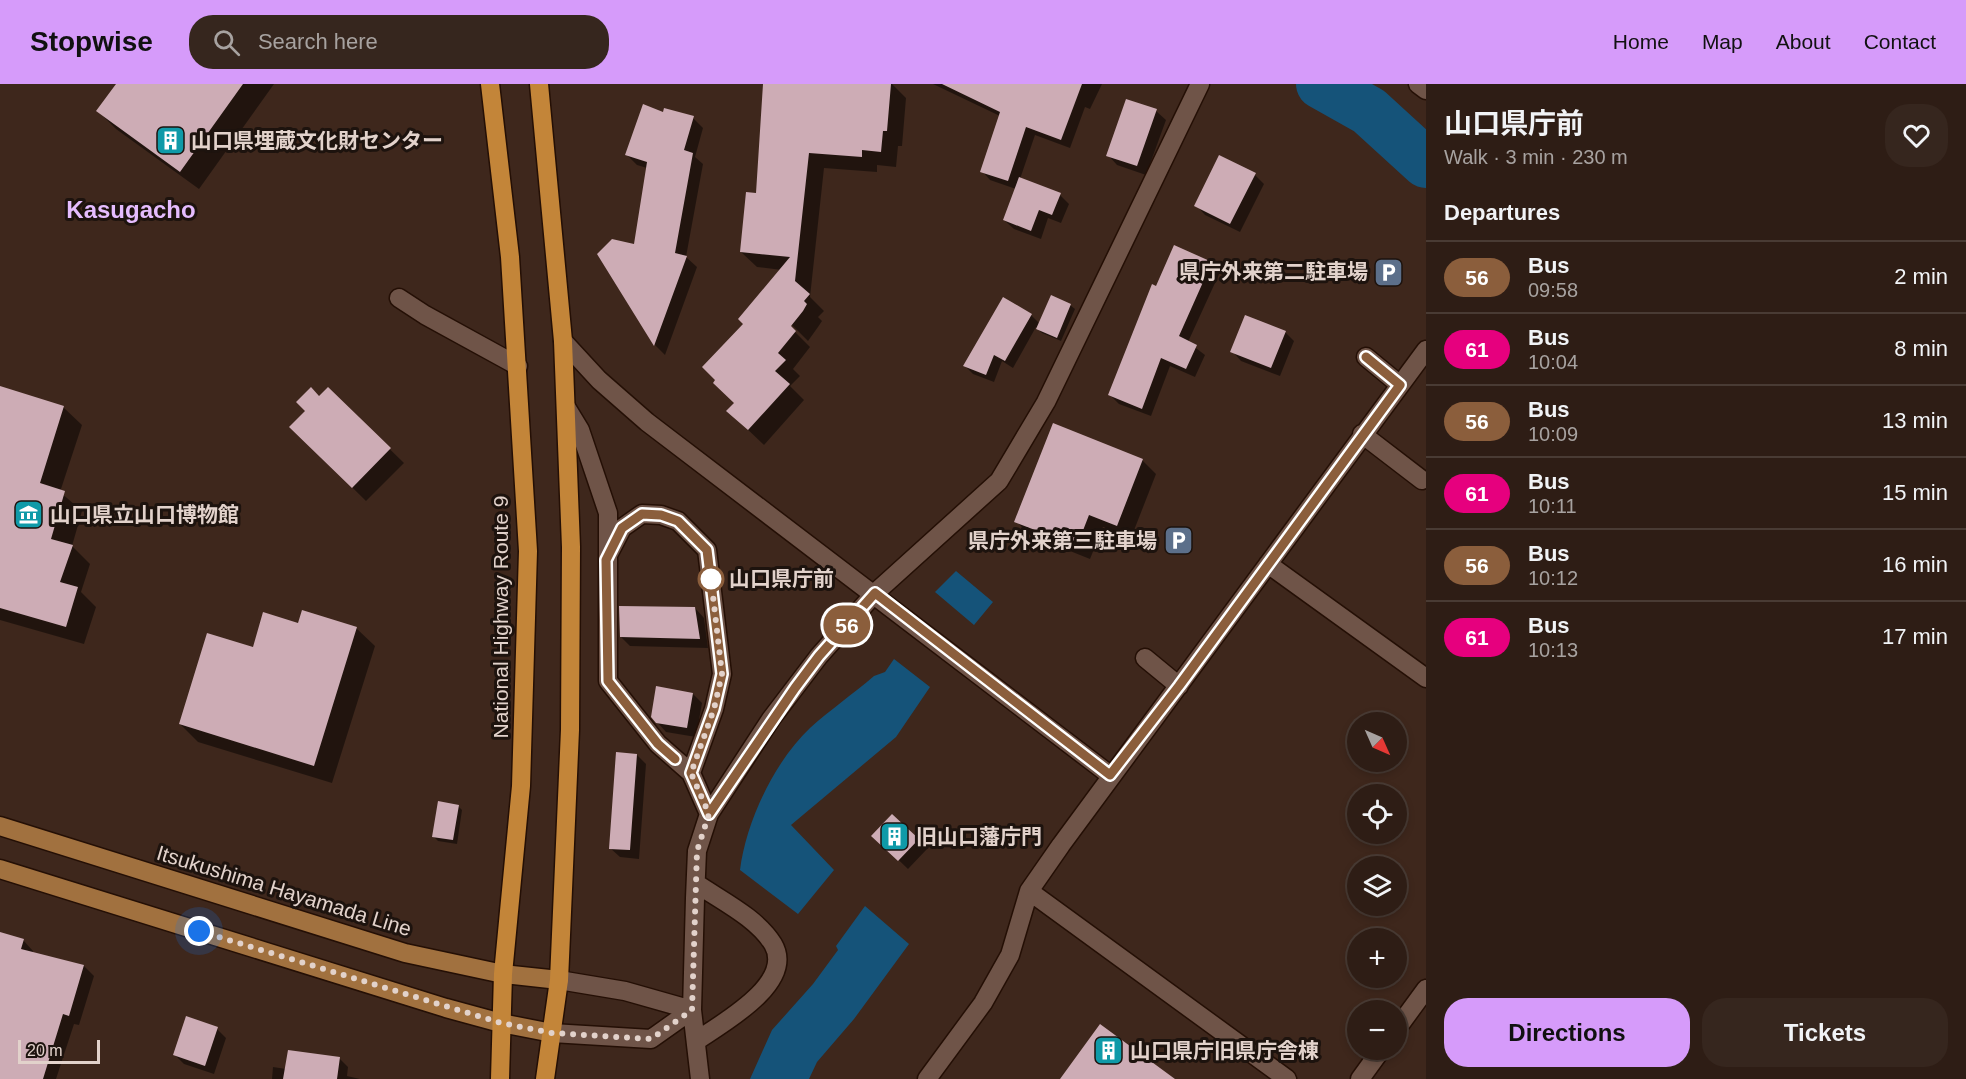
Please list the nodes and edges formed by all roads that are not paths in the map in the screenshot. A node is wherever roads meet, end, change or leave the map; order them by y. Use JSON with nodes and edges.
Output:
{"nodes":[{"id":1,"x":479,"y":84,"type":"edge"},
{"id":2,"x":490,"y":84,"type":"edge"},
{"id":3,"x":538,"y":84,"type":"edge"},
{"id":4,"x":1200,"y":84,"type":"edge"},
{"id":5,"x":1418,"y":84,"type":"edge"},
{"id":6,"x":1426,"y":90,"type":"edge"},
{"id":7,"x":492,"y":104,"type":"junction"},
{"id":8,"x":399,"y":298,"type":"dead end"},
{"id":9,"x":563,"y":341,"type":"junction"},
{"id":10,"x":1426,"y":350,"type":"edge"},
{"id":11,"x":1366,"y":357,"type":"dead end"},
{"id":12,"x":518,"y":366,"type":"junction"},
{"id":13,"x":1400,"y":385,"type":"junction"},
{"id":14,"x":566,"y":407,"type":"junction"},
{"id":15,"x":1362,"y":434,"type":"junction"},
{"id":16,"x":1422,"y":480,"type":"dead end"},
{"id":17,"x":606,"y":560,"type":"junction"},
{"id":18,"x":1268,"y":564,"type":"junction"},
{"id":19,"x":875,"y":593,"type":"junction"},
{"id":20,"x":1145,"y":658,"type":"dead end"},
{"id":21,"x":1426,"y":678,"type":"edge"},
{"id":22,"x":1179,"y":686,"type":"junction"},
{"id":23,"x":691,"y":773,"type":"junction"},
{"id":24,"x":1110,"y":775,"type":"junction"},
{"id":25,"x":709,"y":814,"type":"junction"},
{"id":26,"x":0,"y":826,"type":"edge"},
{"id":27,"x":0,"y":869,"type":"edge"},
{"id":28,"x":697,"y":884,"type":"junction"},
{"id":29,"x":1029,"y":891,"type":"junction"},
{"id":30,"x":503,"y":974,"type":"junction"},
{"id":31,"x":559,"y":980,"type":"junction"},
{"id":32,"x":1426,"y":990,"type":"edge"},
{"id":33,"x":692,"y":1010,"type":"junction"},
{"id":34,"x":1407,"y":1015,"type":"edge"},
{"id":35,"x":501,"y":1023,"type":"junction"},
{"id":36,"x":552,"y":1033,"type":"junction"},
{"id":37,"x":696,"y":1041,"type":"junction"},
{"id":38,"x":1374,"y":1060,"type":"edge"},
{"id":39,"x":500,"y":1079,"type":"edge"},
{"id":40,"x":545,"y":1079,"type":"edge"},
{"id":41,"x":699,"y":1079,"type":"edge"},
{"id":42,"x":927,"y":1079,"type":"edge"},
{"id":43,"x":1287,"y":1079,"type":"edge"},
{"id":44,"x":1360,"y":1079,"type":"edge"}],
"edges":[{"from":1,"to":7,"type":"street"},
{"from":2,"to":7,"type":"highway","name":"National Highway Route 9"},
{"from":3,"to":9,"type":"highway"},
{"from":4,"to":19,"type":"street"},
{"from":5,"to":6,"type":"street"},
{"from":7,"to":12,"type":"highway","name":"National Highway Route 9"},
{"from":8,"to":12,"type":"street"},
{"from":9,"to":14,"type":"highway"},
{"from":9,"to":19,"type":"street"},
{"from":10,"to":13,"type":"street"},
{"from":11,"to":13,"type":"street"},
{"from":12,"to":30,"type":"highway","name":"National Highway Route 9"},
{"from":13,"to":15,"type":"street"},
{"from":14,"to":17,"type":"street"},
{"from":14,"to":31,"type":"highway"},
{"from":15,"to":16,"type":"street"},
{"from":15,"to":18,"type":"street"},
{"from":17,"to":23,"type":"street"},
{"from":17,"to":23,"type":"street"},
{"from":18,"to":21,"type":"street"},
{"from":18,"to":22,"type":"street"},
{"from":19,"to":24,"type":"street"},
{"from":19,"to":25,"type":"street"},
{"from":20,"to":22,"type":"street"},
{"from":22,"to":24,"type":"street"},
{"from":23,"to":25,"type":"street"},
{"from":24,"to":29,"type":"street"},
{"from":25,"to":28,"type":"street"},
{"from":26,"to":30,"type":"main road","name":"Itsukushima Hayamada Line"},
{"from":27,"to":35,"type":"main road"},
{"from":28,"to":33,"type":"street"},
{"from":28,"to":37,"type":"street"},
{"from":29,"to":42,"type":"street"},
{"from":29,"to":43,"type":"street"},
{"from":30,"to":31,"type":"main road","name":"Itsukushima Hayamada Line"},
{"from":30,"to":35,"type":"highway","name":"National Highway Route 9"},
{"from":31,"to":33,"type":"street"},
{"from":31,"to":36,"type":"highway"},
{"from":32,"to":34,"type":"street"},
{"from":33,"to":36,"type":"street"},
{"from":33,"to":37,"type":"street"},
{"from":35,"to":36,"type":"main road"},
{"from":35,"to":39,"type":"highway","name":"National Highway Route 9"},
{"from":36,"to":40,"type":"highway"},
{"from":37,"to":41,"type":"street"},
{"from":38,"to":44,"type":"street"}]}
